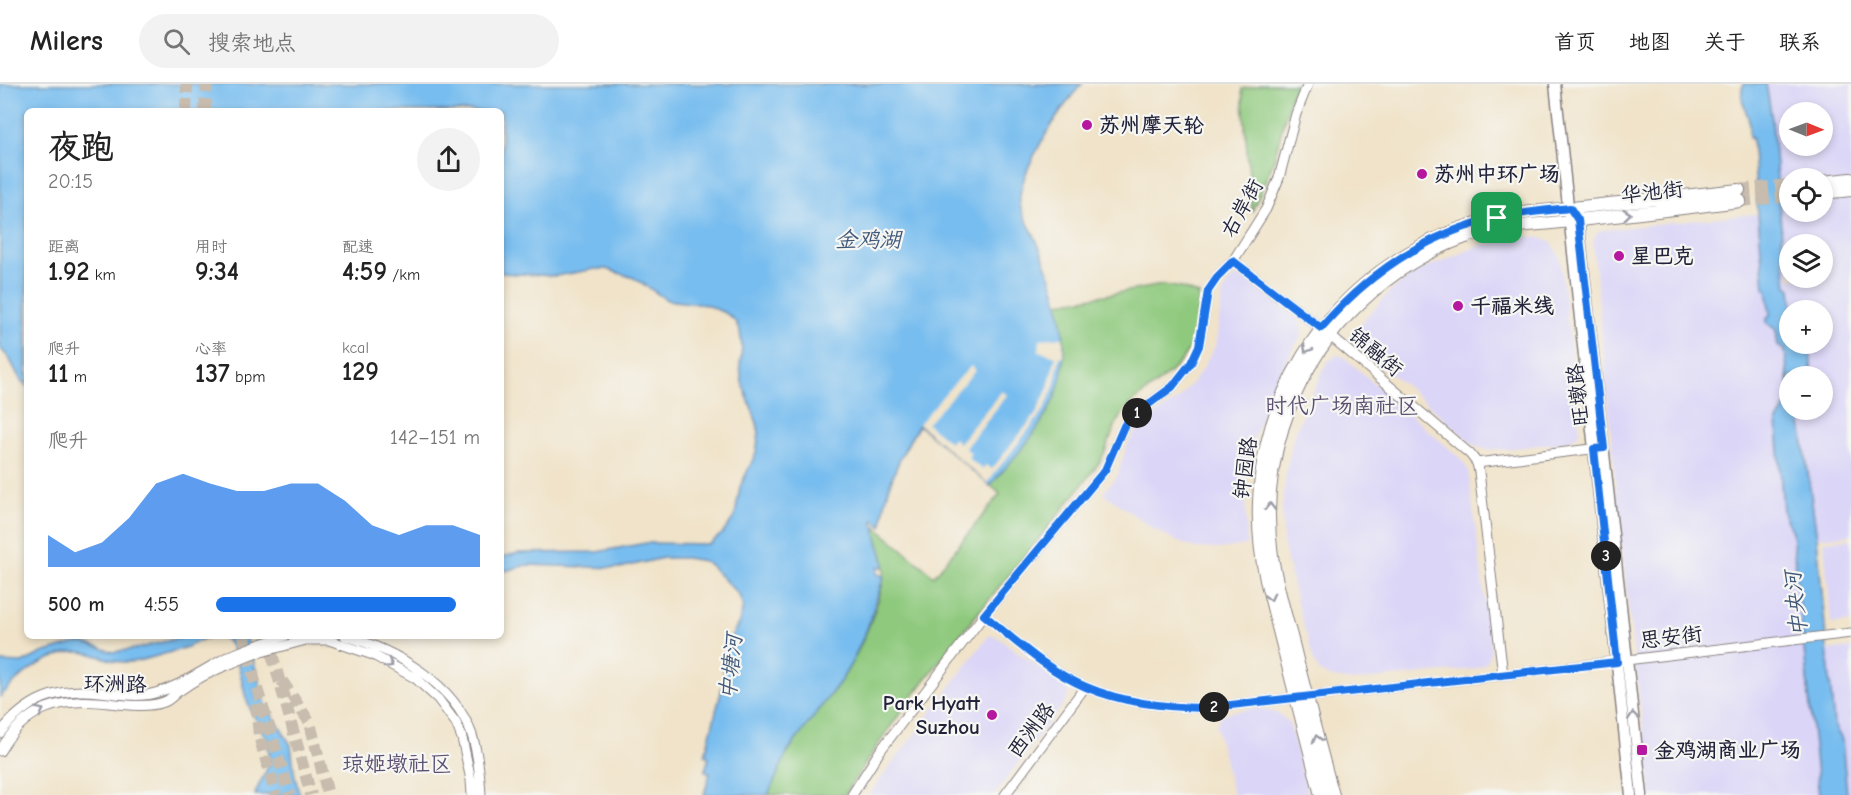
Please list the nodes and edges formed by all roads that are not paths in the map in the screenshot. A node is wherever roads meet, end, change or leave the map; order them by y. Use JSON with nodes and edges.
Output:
{"nodes":[{"id":1,"x":1308,"y":84,"type":"edge"},
{"id":2,"x":1555,"y":84,"type":"edge"},
{"id":3,"x":1851,"y":179,"type":"edge"},
{"id":4,"x":1833,"y":181,"type":"edge"},
{"id":5,"x":1851,"y":190,"type":"edge"},
{"id":6,"x":1833,"y":192,"type":"edge"},
{"id":7,"x":1570,"y":208,"type":"junction"},
{"id":8,"x":1573,"y":221,"type":"junction"},
{"id":9,"x":1233,"y":261,"type":"junction"},
{"id":10,"x":1325,"y":332,"type":"junction"},
{"id":11,"x":1599,"y":448,"type":"junction"},
{"id":12,"x":1477,"y":463,"type":"junction"},
{"id":13,"x":984,"y":615,"type":"junction"},
{"id":14,"x":1851,"y":633,"type":"edge"},
{"id":15,"x":278,"y":639,"type":"edge"},
{"id":16,"x":354,"y":639,"type":"edge"},
{"id":17,"x":253,"y":650,"type":"junction"},
{"id":18,"x":230,"y":659,"type":"junction"},
{"id":19,"x":1622,"y":661,"type":"junction"},
{"id":20,"x":1503,"y":675,"type":"junction"},
{"id":21,"x":1085,"y":687,"type":"junction"},
{"id":22,"x":1301,"y":696,"type":"junction"},
{"id":23,"x":0,"y":733,"type":"edge"},
{"id":24,"x":0,"y":752,"type":"edge"},
{"id":25,"x":472,"y":795,"type":"edge"},
{"id":26,"x":481,"y":795,"type":"edge"},
{"id":27,"x":852,"y":795,"type":"edge"},
{"id":28,"x":1005,"y":795,"type":"edge"},
{"id":29,"x":1321,"y":795,"type":"edge"},
{"id":30,"x":1333,"y":795,"type":"edge"},
{"id":31,"x":1631,"y":795,"type":"edge"},
{"id":32,"x":1642,"y":795,"type":"edge"}],
"edges":[{"from":1,"to":9,"type":"street","name":"右岸街"},
{"from":2,"to":7,"type":"main road","name":"旺墩路"},
{"from":3,"to":4,"type":"main road"},
{"from":5,"to":6,"type":"main road"},
{"from":7,"to":8,"type":"main road","name":"旺墩路"},
{"from":8,"to":7,"type":"main road","name":"华池街","one_way":true},
{"from":7,"to":10,"type":"main road","name":"钟园路"},
{"from":8,"to":10,"type":"main road","name":"钟园路"},
{"from":8,"to":11,"type":"main road","name":"旺墩路"},
{"from":9,"to":10,"type":"street","name":"锦融街"},
{"from":9,"to":13,"type":"street","name":"右岸街"},
{"from":10,"to":12,"type":"street","name":"锦融街"},
{"from":10,"to":22,"type":"main road","name":"钟园路"},
{"from":11,"to":12,"type":"street"},
{"from":11,"to":19,"type":"main road","name":"旺墩路"},
{"from":12,"to":20,"type":"street"},
{"from":13,"to":21,"type":"street","name":"思安街"},
{"from":13,"to":27,"type":"street","name":"右岸街"},
{"from":14,"to":19,"type":"street","name":"思安街"},
{"from":15,"to":17,"type":"street","name":"环洲路"},
{"from":16,"to":26,"type":"street"},
{"from":17,"to":18,"type":"street","name":"环洲路","bridge":true},
{"from":17,"to":25,"type":"street","name":"环洲路","one_way":true},
{"from":18,"to":23,"type":"street","name":"环洲路"},
{"from":24,"to":18,"type":"street","name":"环洲路","one_way":true},
{"from":19,"to":20,"type":"street","name":"思安街"},
{"from":19,"to":31,"type":"main road","name":"旺墩路"},
{"from":32,"to":19,"type":"main road","name":"旺墩路","one_way":true},
{"from":20,"to":22,"type":"street","name":"思安街"},
{"from":21,"to":22,"type":"street","name":"思安街"},
{"from":21,"to":28,"type":"street","name":"西洲路"},
{"from":22,"to":29,"type":"main road","name":"钟园路"},
{"from":30,"to":22,"type":"main road","name":"钟园路","one_way":true}]}
